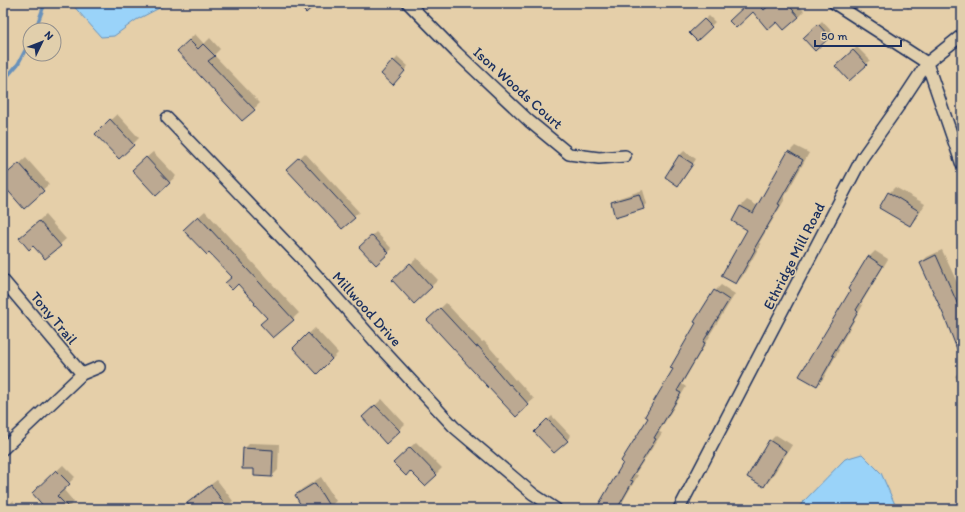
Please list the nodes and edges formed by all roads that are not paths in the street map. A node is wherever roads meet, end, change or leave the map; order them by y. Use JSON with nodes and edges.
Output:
{"nodes":[{"id":1,"x":408,"y":3,"type":"edge"},
{"id":2,"x":834,"y":3,"type":"edge"},
{"id":3,"x":962,"y":36,"type":"edge"},
{"id":4,"x":927,"y":63,"type":"junction"},
{"id":5,"x":167,"y":118,"type":"dead end"},
{"id":6,"x":625,"y":156,"type":"dead end"},
{"id":7,"x":962,"y":165,"type":"edge"},
{"id":8,"x":3,"y":280,"type":"edge"},
{"id":9,"x":99,"y":367,"type":"dead end"},
{"id":10,"x":82,"y":374,"type":"junction"},
{"id":11,"x":3,"y":449,"type":"edge"},
{"id":12,"x":556,"y":509,"type":"edge"},
{"id":13,"x":679,"y":509,"type":"edge"}],
"edges":[{"from":1,"to":6,"type":"street","name":"Ison Woods Court"},
{"from":2,"to":4,"type":"street"},
{"from":3,"to":4,"type":"street","name":"Ethridge Mill Road"},
{"from":4,"to":7,"type":"street"},
{"from":4,"to":13,"type":"street","name":"Ethridge Mill Road"},
{"from":5,"to":12,"type":"street","name":"Millwood Drive"},
{"from":8,"to":10,"type":"street","name":"Tony Trail"},
{"from":9,"to":10,"type":"street"},
{"from":10,"to":11,"type":"street"}]}
